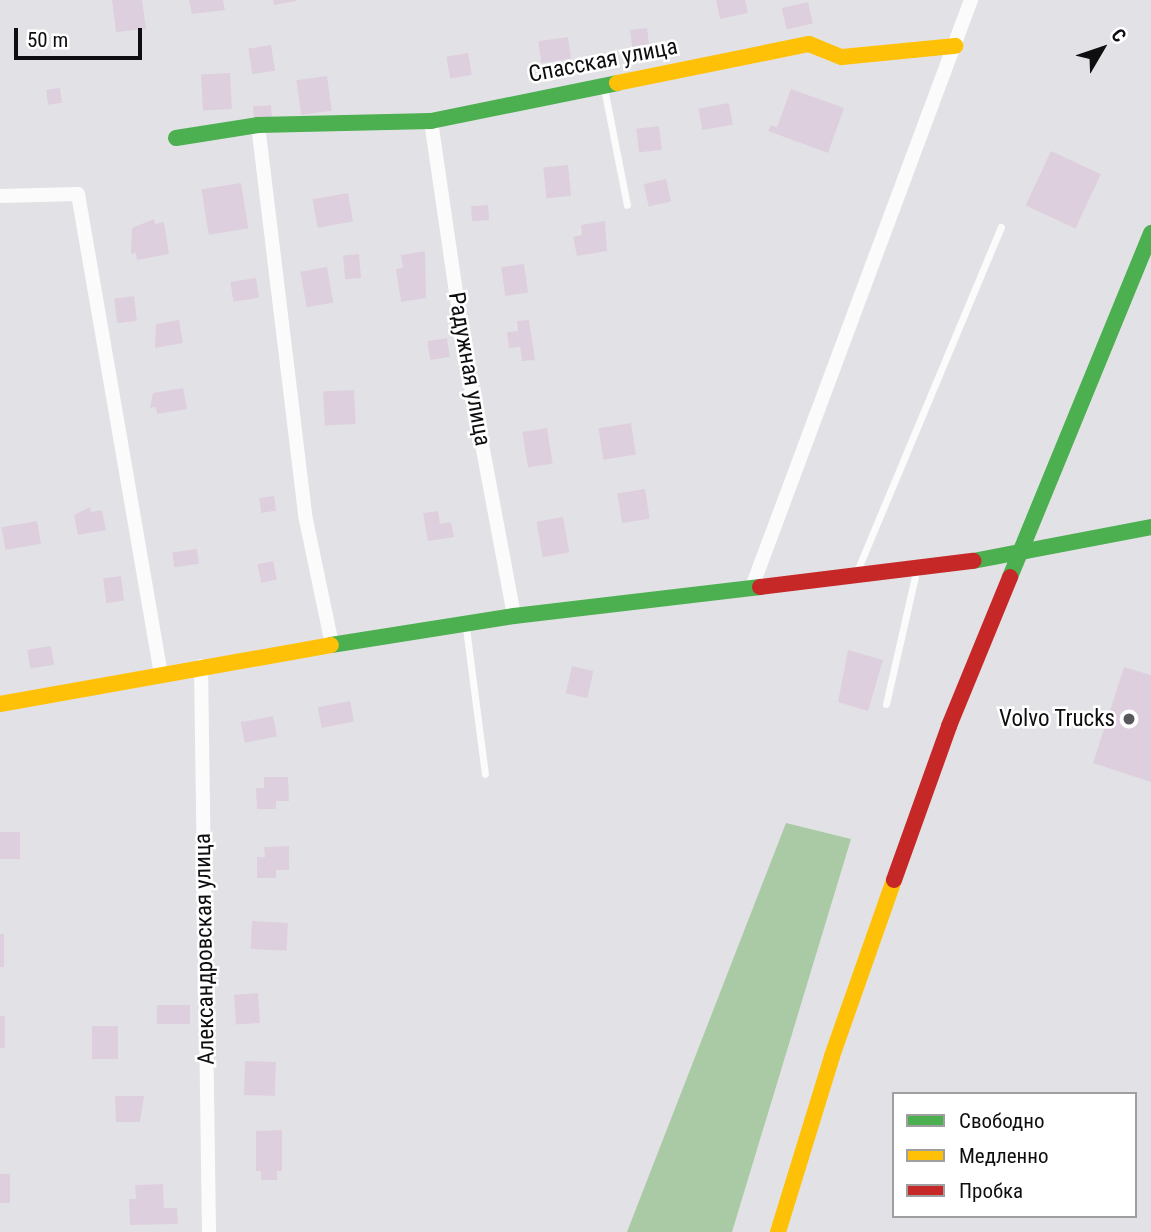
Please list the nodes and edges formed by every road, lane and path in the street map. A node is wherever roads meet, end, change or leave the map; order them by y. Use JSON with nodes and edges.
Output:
{"nodes":[{"id":1,"x":971,"y":0,"type":"edge"},
{"id":2,"x":955,"y":46,"type":"junction"},
{"id":3,"x":604,"y":87,"type":"junction"},
{"id":4,"x":431,"y":121,"type":"junction"},
{"id":5,"x":258,"y":125,"type":"junction"},
{"id":6,"x":176,"y":138,"type":"dead end"},
{"id":7,"x":0,"y":196,"type":"edge"},
{"id":8,"x":627,"y":205,"type":"dead end"},
{"id":9,"x":1001,"y":227,"type":"dead end"},
{"id":10,"x":1151,"y":233,"type":"edge"},
{"id":11,"x":1151,"y":527,"type":"edge"},
{"id":12,"x":1017,"y":556,"type":"junction"},
{"id":13,"x":917,"y":568,"type":"junction"},
{"id":14,"x":856,"y":575,"type":"junction"},
{"id":15,"x":752,"y":587,"type":"junction"},
{"id":16,"x":514,"y":616,"type":"junction"},
{"id":17,"x":465,"y":624,"type":"junction"},
{"id":18,"x":332,"y":644,"type":"junction"},
{"id":19,"x":201,"y":666,"type":"junction"},
{"id":20,"x":162,"y":673,"type":"junction"},
{"id":21,"x":0,"y":704,"type":"edge"},
{"id":22,"x":886,"y":704,"type":"dead end"},
{"id":23,"x":485,"y":774,"type":"dead end"},
{"id":24,"x":209,"y":1232,"type":"edge"},
{"id":25,"x":778,"y":1232,"type":"edge"}],
"edges":[{"from":1,"to":2,"type":"street"},
{"from":2,"to":3,"type":"main road","name":"Спасская улица"},
{"from":2,"to":15,"type":"street"},
{"from":3,"to":4,"type":"main road","name":"Спасская улица"},
{"from":3,"to":8,"type":"lane"},
{"from":4,"to":5,"type":"main road","name":"Спасская улица"},
{"from":4,"to":16,"type":"street","name":"Радужная улица"},
{"from":5,"to":6,"type":"main road","name":"Спасская улица"},
{"from":5,"to":18,"type":"street"},
{"from":7,"to":20,"type":"street"},
{"from":9,"to":14,"type":"lane"},
{"from":10,"to":12,"type":"main road"},
{"from":11,"to":12,"type":"main road"},
{"from":12,"to":13,"type":"main road"},
{"from":12,"to":25,"type":"main road"},
{"from":13,"to":14,"type":"main road"},
{"from":13,"to":22,"type":"lane"},
{"from":14,"to":15,"type":"main road"},
{"from":15,"to":16,"type":"main road"},
{"from":16,"to":17,"type":"main road"},
{"from":17,"to":18,"type":"main road"},
{"from":17,"to":23,"type":"lane"},
{"from":18,"to":19,"type":"main road"},
{"from":19,"to":20,"type":"main road"},
{"from":19,"to":24,"type":"street","name":"Александровская улица"},
{"from":20,"to":21,"type":"main road"}]}
